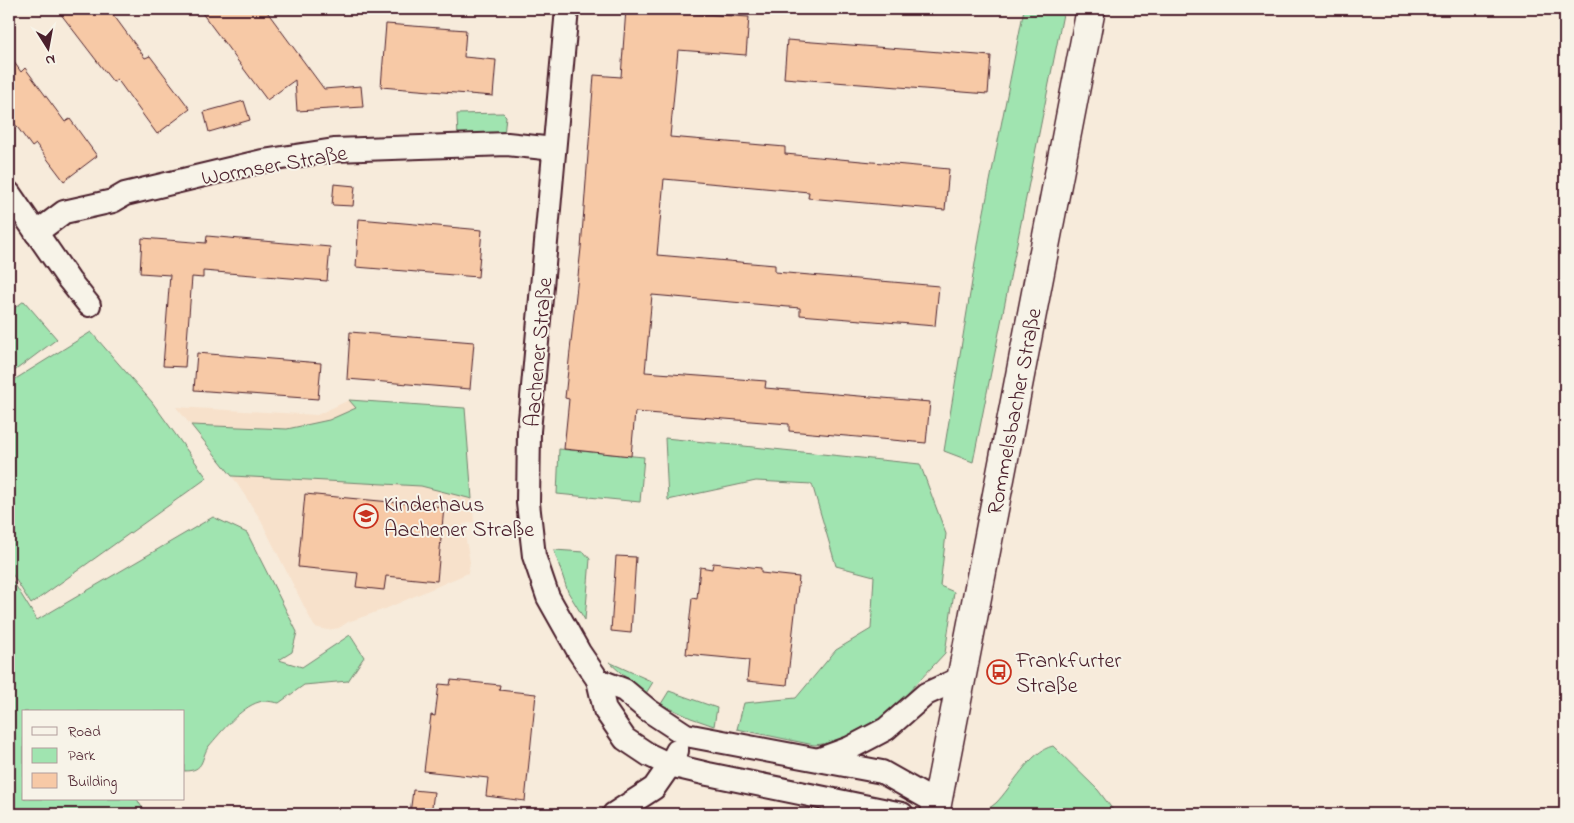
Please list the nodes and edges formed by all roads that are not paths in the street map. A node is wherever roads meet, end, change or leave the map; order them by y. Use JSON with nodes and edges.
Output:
{"nodes":[{"id":1,"x":567,"y":9,"type":"edge"},
{"id":2,"x":1091,"y":9,"type":"edge"},
{"id":3,"x":554,"y":149,"type":"junction"},
{"id":4,"x":9,"y":193,"type":"edge"},
{"id":5,"x":36,"y":234,"type":"junction"},
{"id":6,"x":89,"y":305,"type":"dead end"},
{"id":7,"x":962,"y":678,"type":"junction"},
{"id":8,"x":598,"y":680,"type":"junction"},
{"id":9,"x":686,"y":735,"type":"junction"},
{"id":10,"x":819,"y":760,"type":"junction"},
{"id":11,"x":670,"y":765,"type":"junction"},
{"id":12,"x":936,"y":809,"type":"edge"},
{"id":13,"x":614,"y":814,"type":"edge"},
{"id":14,"x":902,"y":814,"type":"edge"}],
"edges":[{"from":1,"to":3,"type":"street","name":"Aachener Straße"},
{"from":2,"to":7,"type":"main road","name":"Rommelsbacher Straße"},
{"from":3,"to":5,"type":"street","name":"Wormser Straße"},
{"from":3,"to":8,"type":"street","name":"Aachener Straße"},
{"from":4,"to":5,"type":"street"},
{"from":5,"to":6,"type":"street"},
{"from":7,"to":10,"type":"street"},
{"from":7,"to":12,"type":"main road","name":"Rommelsbacher Straße"},
{"from":8,"to":9,"type":"street"},
{"from":8,"to":11,"type":"street","name":"Aachener Straße"},
{"from":9,"to":10,"type":"street"},
{"from":9,"to":11,"type":"street"},
{"from":10,"to":12,"type":"street"},
{"from":11,"to":13,"type":"street"},
{"from":11,"to":14,"type":"street"}]}
